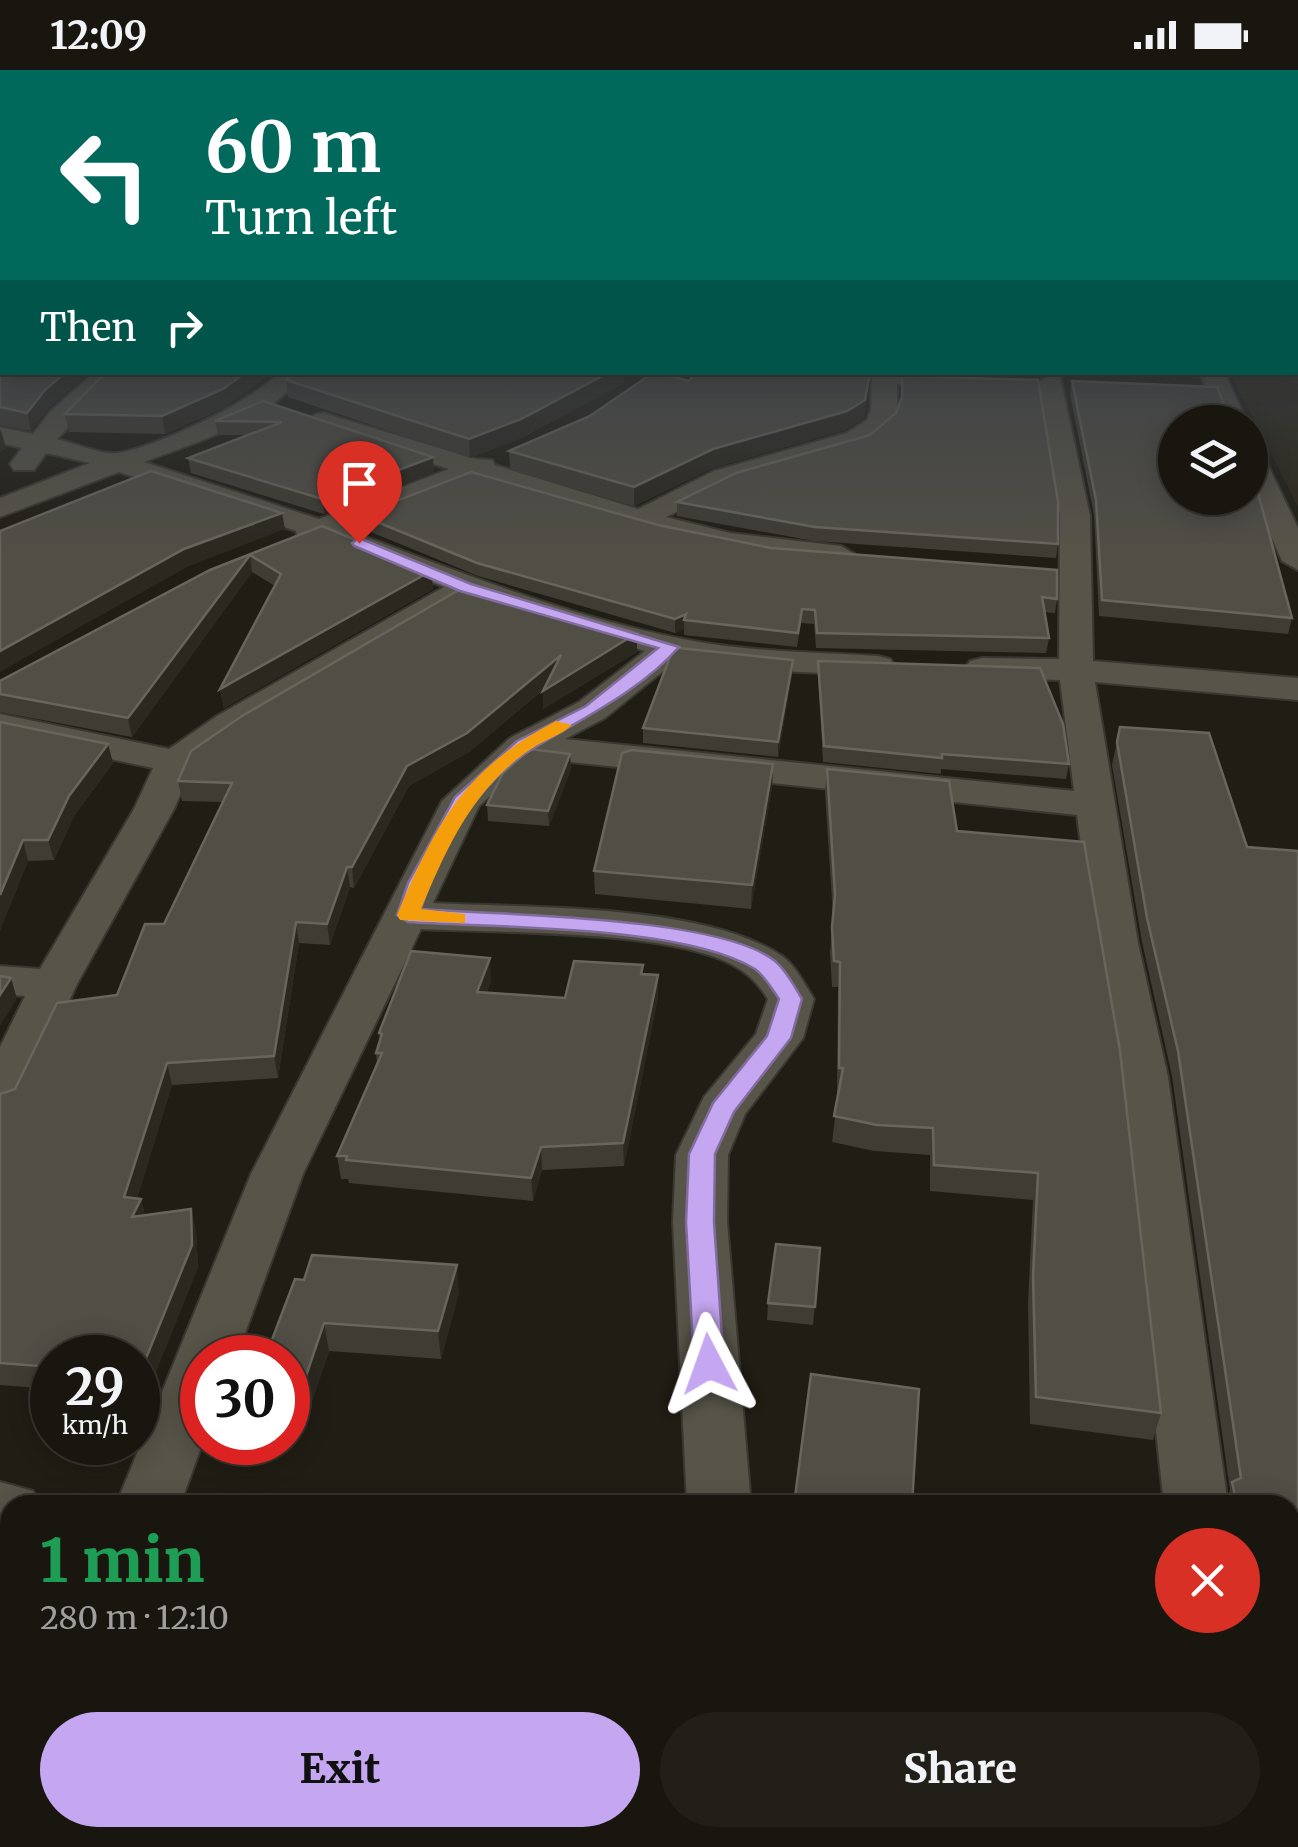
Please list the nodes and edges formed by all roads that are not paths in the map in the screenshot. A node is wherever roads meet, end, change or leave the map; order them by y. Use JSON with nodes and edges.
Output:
{"nodes":[{"id":1,"x":92,"y":388,"type":"edge"},
{"id":2,"x":277,"y":388,"type":"edge"},
{"id":3,"x":884,"y":388,"type":"edge"},
{"id":4,"x":1052,"y":388,"type":"edge"},
{"id":5,"x":264,"y":402,"type":"junction"},
{"id":6,"x":0,"y":435,"type":"edge"},
{"id":7,"x":41,"y":442,"type":"junction"},
{"id":8,"x":518,"y":452,"type":"edge"},
{"id":9,"x":116,"y":463,"type":"junction"},
{"id":10,"x":472,"y":470,"type":"junction"},
{"id":11,"x":0,"y":492,"type":"edge"},
{"id":12,"x":1268,"y":497,"type":"edge"},
{"id":13,"x":0,"y":508,"type":"edge"},
{"id":14,"x":640,"y":519,"type":"junction"},
{"id":15,"x":324,"y":528,"type":"junction"},
{"id":16,"x":271,"y":549,"type":"edge"},
{"id":17,"x":861,"y":557,"type":"edge"},
{"id":18,"x":1298,"y":561,"type":"edge"},
{"id":19,"x":466,"y":587,"type":"junction"},
{"id":20,"x":670,"y":647,"type":"junction"},
{"id":21,"x":906,"y":666,"type":"edge"},
{"id":22,"x":944,"y":667,"type":"edge"},
{"id":23,"x":1076,"y":670,"type":"junction"},
{"id":24,"x":1298,"y":689,"type":"edge"},
{"id":25,"x":0,"y":725,"type":"edge"},
{"id":26,"x":523,"y":746,"type":"junction"},
{"id":27,"x":175,"y":762,"type":"junction"},
{"id":28,"x":1096,"y":806,"type":"junction"},
{"id":29,"x":408,"y":915,"type":"junction"},
{"id":30,"x":0,"y":980,"type":"edge"},
{"id":31,"x":54,"y":984,"type":"junction"},
{"id":32,"x":0,"y":1098,"type":"edge"},
{"id":33,"x":215,"y":1335,"type":"edge"},
{"id":34,"x":180,"y":1423,"type":"edge"},
{"id":35,"x":152,"y":1495,"type":"edge"},
{"id":36,"x":717,"y":1495,"type":"edge"},
{"id":37,"x":1195,"y":1495,"type":"edge"}],
"edges":[{"from":1,"to":7,"type":"street"},
{"from":2,"to":5,"type":"street"},
{"from":3,"to":14,"type":"street"},
{"from":4,"to":23,"type":"street"},
{"from":5,"to":9,"type":"street"},
{"from":5,"to":10,"type":"street"},
{"from":6,"to":7,"type":"street"},
{"from":7,"to":9,"type":"street"},
{"from":7,"to":11,"type":"street"},
{"from":8,"to":10,"type":"street"},
{"from":9,"to":13,"type":"street"},
{"from":9,"to":15,"type":"street"},
{"from":10,"to":14,"type":"street"},
{"from":10,"to":15,"type":"street"},
{"from":12,"to":18,"type":"street"},
{"from":14,"to":17,"type":"street"},
{"from":15,"to":16,"type":"street"},
{"from":15,"to":19,"type":"street"},
{"from":19,"to":20,"type":"street"},
{"from":19,"to":27,"type":"street"},
{"from":20,"to":21,"type":"street"},
{"from":20,"to":26,"type":"street"},
{"from":22,"to":23,"type":"street"},
{"from":23,"to":24,"type":"street"},
{"from":23,"to":28,"type":"street"},
{"from":25,"to":27,"type":"street"},
{"from":26,"to":28,"type":"street"},
{"from":26,"to":29,"type":"street"},
{"from":27,"to":31,"type":"street"},
{"from":28,"to":37,"type":"street"},
{"from":29,"to":33,"type":"street"},
{"from":29,"to":36,"type":"street"},
{"from":30,"to":31,"type":"street"},
{"from":31,"to":32,"type":"street"},
{"from":34,"to":35,"type":"street"}]}
